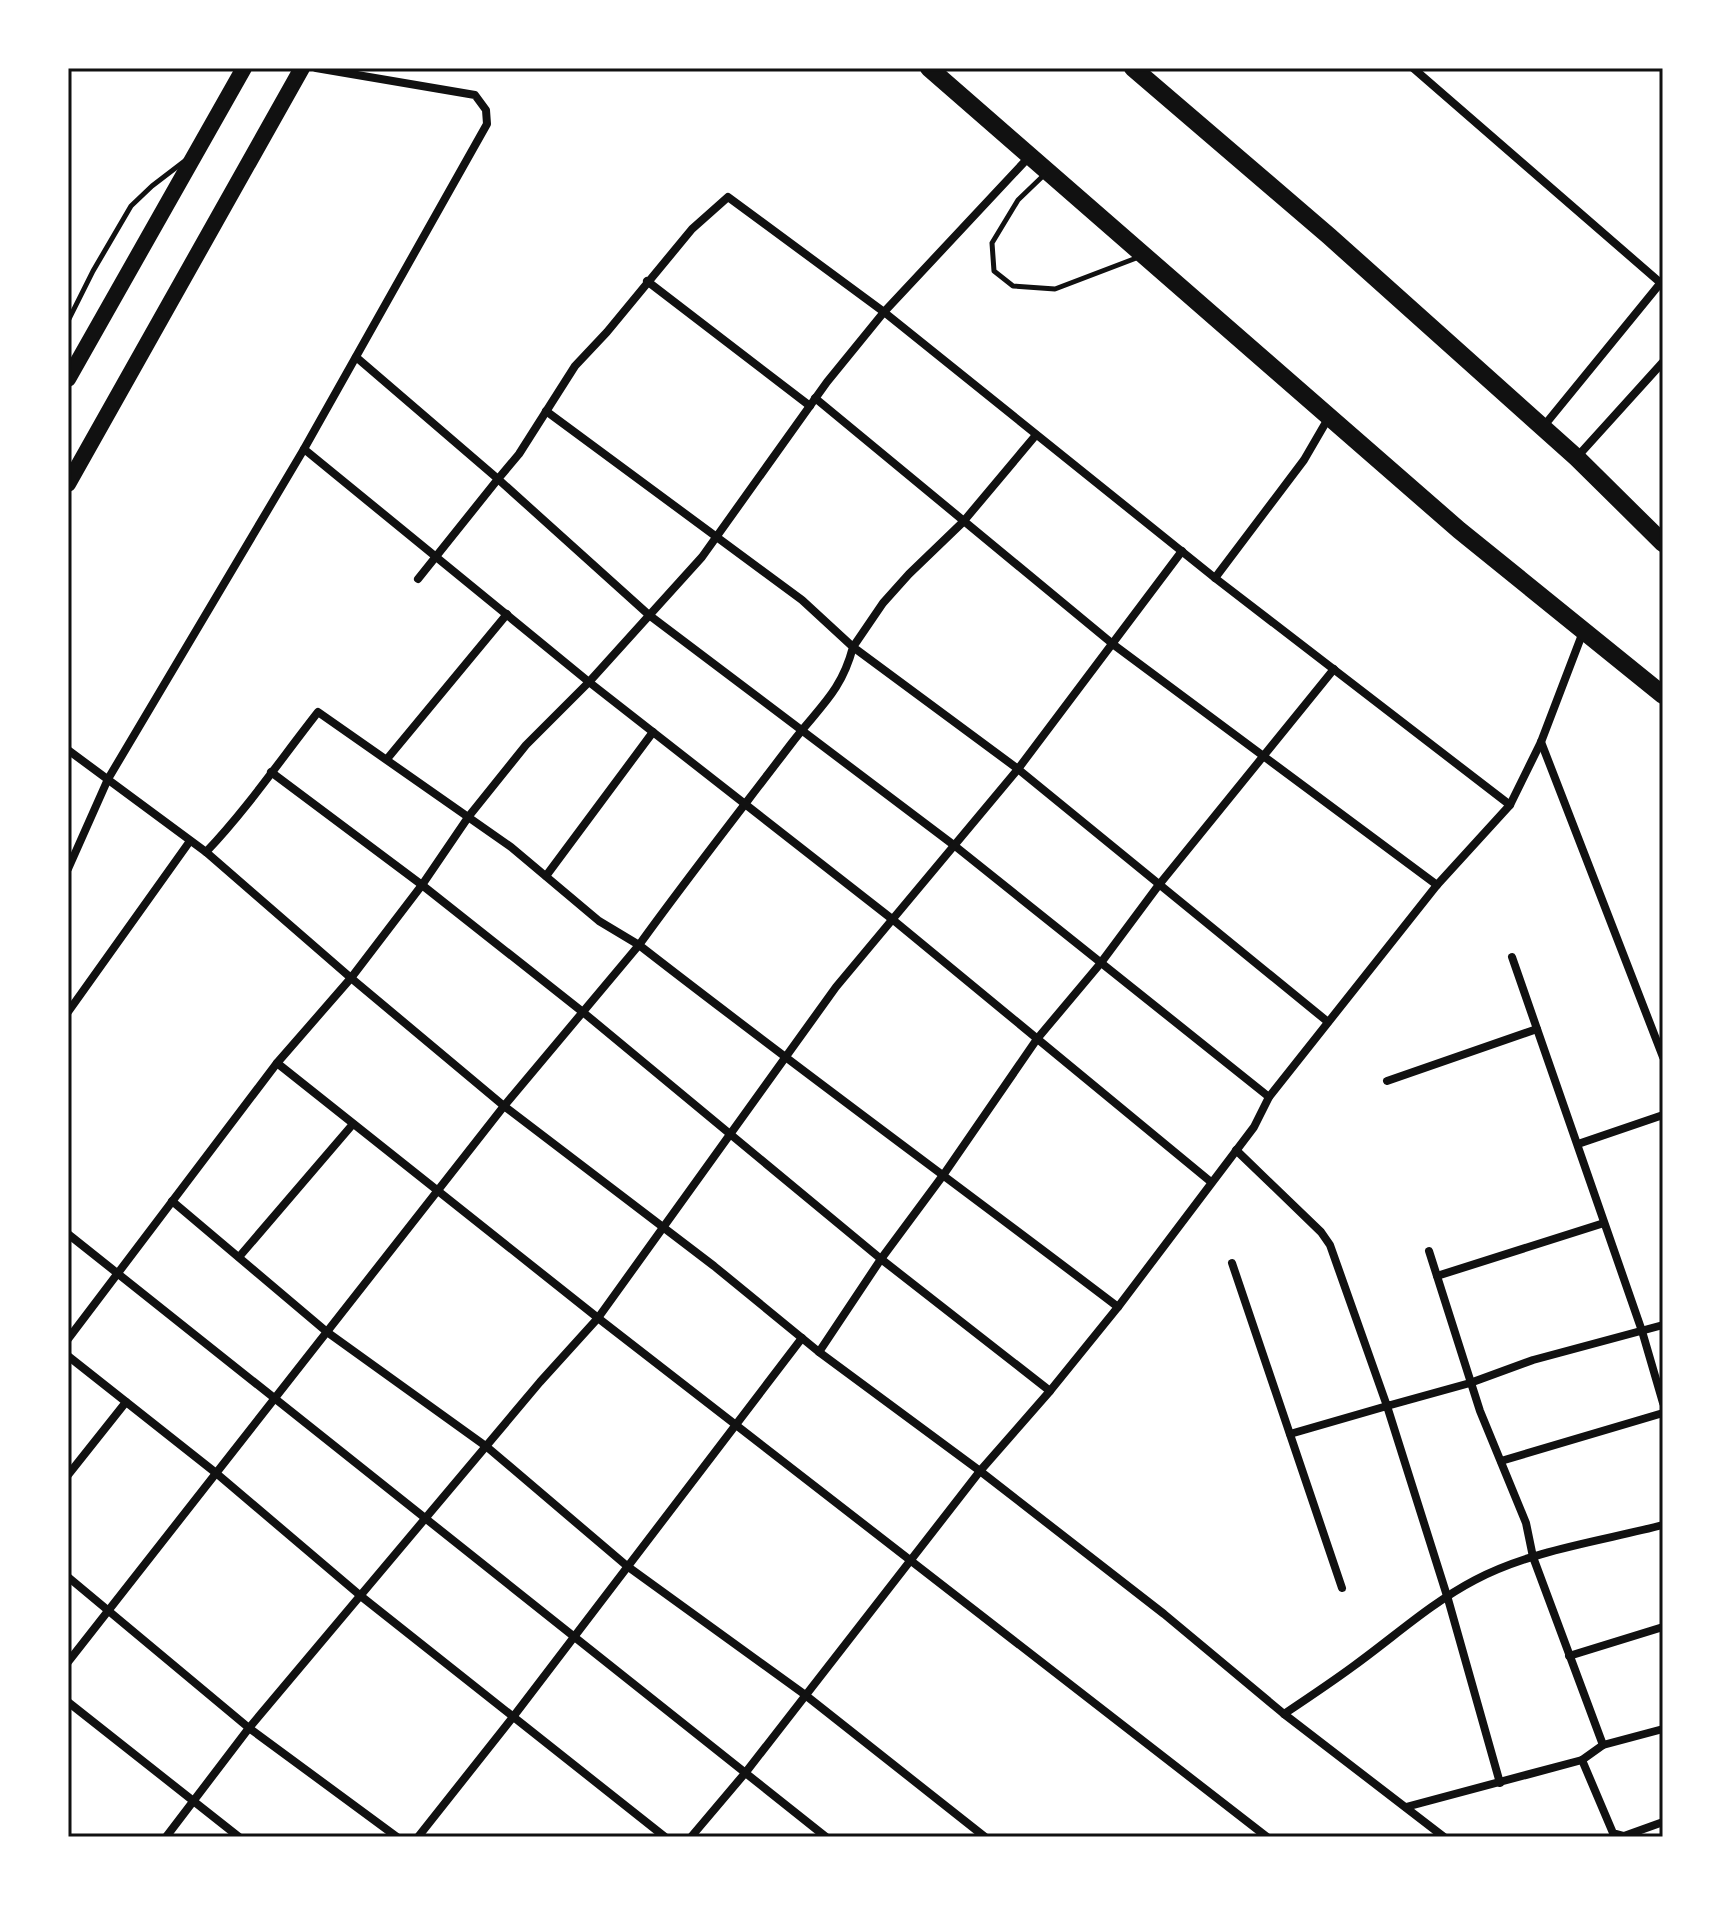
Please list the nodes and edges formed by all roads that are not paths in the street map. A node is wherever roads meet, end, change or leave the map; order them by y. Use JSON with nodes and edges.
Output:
{"nodes":[{"id":1,"x":237,"y":68,"type":"edge"},
{"id":2,"x":244,"y":68,"type":"edge"},
{"id":3,"x":302,"y":68,"type":"edge"},
{"id":4,"x":316,"y":68,"type":"edge"},
{"id":5,"x":929,"y":68,"type":"edge"},
{"id":6,"x":1133,"y":68,"type":"edge"},
{"id":7,"x":1413,"y":68,"type":"edge"},
{"id":8,"x":196,"y":152,"type":"junction"},
{"id":9,"x":1030,"y":156,"type":"junction"},
{"id":10,"x":1047,"y":171,"type":"junction"},
{"id":11,"x":1144,"y":256,"type":"junction"},
{"id":12,"x":647,"y":281,"type":"junction"},
{"id":13,"x":1662,"y":283,"type":"edge"},
{"id":14,"x":884,"y":312,"type":"junction"},
{"id":15,"x":68,"y":321,"type":"edge"},
{"id":16,"x":356,"y":357,"type":"junction"},
{"id":17,"x":1663,"y":362,"type":"edge"},
{"id":18,"x":68,"y":377,"type":"edge"},
{"id":19,"x":813,"y":402,"type":"junction"},
{"id":20,"x":546,"y":411,"type":"junction"},
{"id":21,"x":1329,"y":417,"type":"junction"},
{"id":22,"x":1543,"y":427,"type":"junction"},
{"id":23,"x":1036,"y":435,"type":"junction"},
{"id":24,"x":304,"y":449,"type":"junction"},
{"id":25,"x":1577,"y":458,"type":"junction"},
{"id":26,"x":498,"y":479,"type":"junction"},
{"id":27,"x":68,"y":484,"type":"edge"},
{"id":28,"x":963,"y":522,"type":"junction"},
{"id":29,"x":716,"y":537,"type":"junction"},
{"id":30,"x":1663,"y":543,"type":"edge"},
{"id":31,"x":1182,"y":551,"type":"junction"},
{"id":32,"x":436,"y":556,"type":"junction"},
{"id":33,"x":1215,"y":578,"type":"junction"},
{"id":34,"x":418,"y":579,"type":"dead end"},
{"id":35,"x":507,"y":614,"type":"junction"},
{"id":36,"x":649,"y":615,"type":"junction"},
{"id":37,"x":1583,"y":632,"type":"junction"},
{"id":38,"x":1114,"y":645,"type":"junction"},
{"id":39,"x":853,"y":647,"type":"junction"},
{"id":40,"x":1334,"y":669,"type":"junction"},
{"id":41,"x":589,"y":682,"type":"junction"},
{"id":42,"x":1663,"y":695,"type":"edge"},
{"id":43,"x":801,"y":730,"type":"junction"},
{"id":44,"x":653,"y":732,"type":"junction"},
{"id":45,"x":1541,"y":742,"type":"junction"},
{"id":46,"x":68,"y":750,"type":"edge"},
{"id":47,"x":1263,"y":756,"type":"junction"},
{"id":48,"x":387,"y":759,"type":"junction"},
{"id":49,"x":1018,"y":769,"type":"junction"},
{"id":50,"x":271,"y":772,"type":"junction"},
{"id":51,"x":108,"y":779,"type":"junction"},
{"id":52,"x":1510,"y":805,"type":"junction"},
{"id":53,"x":745,"y":806,"type":"junction"},
{"id":54,"x":469,"y":816,"type":"junction"},
{"id":55,"x":190,"y":841,"type":"junction"},
{"id":56,"x":955,"y":846,"type":"junction"},
{"id":57,"x":206,"y":852,"type":"junction"},
{"id":58,"x":68,"y":869,"type":"edge"},
{"id":59,"x":546,"y":876,"type":"junction"},
{"id":60,"x":422,"y":885,"type":"junction"},
{"id":61,"x":1437,"y":885,"type":"junction"},
{"id":62,"x":1158,"y":886,"type":"junction"},
{"id":63,"x":892,"y":919,"type":"junction"},
{"id":64,"x":639,"y":945,"type":"junction"},
{"id":65,"x":1512,"y":957,"type":"dead end"},
{"id":66,"x":1100,"y":964,"type":"junction"},
{"id":67,"x":351,"y":978,"type":"junction"},
{"id":68,"x":68,"y":1012,"type":"edge"},
{"id":69,"x":584,"y":1013,"type":"junction"},
{"id":70,"x":1328,"y":1022,"type":"junction"},
{"id":71,"x":1537,"y":1029,"type":"junction"},
{"id":72,"x":1037,"y":1039,"type":"junction"},
{"id":73,"x":1663,"y":1057,"type":"edge"},
{"id":74,"x":785,"y":1058,"type":"junction"},
{"id":75,"x":277,"y":1063,"type":"junction"},
{"id":76,"x":1387,"y":1081,"type":"dead end"},
{"id":77,"x":1269,"y":1097,"type":"junction"},
{"id":78,"x":504,"y":1106,"type":"junction"},
{"id":79,"x":1663,"y":1115,"type":"edge"},
{"id":80,"x":353,"y":1124,"type":"junction"},
{"id":81,"x":730,"y":1133,"type":"junction"},
{"id":82,"x":1578,"y":1144,"type":"junction"},
{"id":83,"x":1236,"y":1150,"type":"junction"},
{"id":84,"x":944,"y":1174,"type":"junction"},
{"id":85,"x":1211,"y":1182,"type":"junction"},
{"id":86,"x":437,"y":1192,"type":"junction"},
{"id":87,"x":172,"y":1201,"type":"junction"},
{"id":88,"x":1604,"y":1223,"type":"junction"},
{"id":89,"x":665,"y":1228,"type":"junction"},
{"id":90,"x":68,"y":1234,"type":"edge"},
{"id":91,"x":1429,"y":1251,"type":"dead end"},
{"id":92,"x":239,"y":1257,"type":"junction"},
{"id":93,"x":881,"y":1259,"type":"junction"},
{"id":94,"x":1232,"y":1263,"type":"dead end"},
{"id":95,"x":117,"y":1273,"type":"junction"},
{"id":96,"x":1437,"y":1276,"type":"junction"},
{"id":97,"x":1118,"y":1307,"type":"junction"},
{"id":98,"x":598,"y":1318,"type":"junction"},
{"id":99,"x":1663,"y":1325,"type":"edge"},
{"id":100,"x":1642,"y":1331,"type":"junction"},
{"id":101,"x":327,"y":1332,"type":"junction"},
{"id":102,"x":802,"y":1338,"type":"junction"},
{"id":103,"x":68,"y":1339,"type":"edge"},
{"id":104,"x":819,"y":1352,"type":"junction"},
{"id":105,"x":68,"y":1356,"type":"edge"},
{"id":106,"x":1470,"y":1383,"type":"junction"},
{"id":107,"x":1050,"y":1391,"type":"junction"},
{"id":108,"x":275,"y":1398,"type":"junction"},
{"id":109,"x":126,"y":1402,"type":"junction"},
{"id":110,"x":1663,"y":1403,"type":"edge"},
{"id":111,"x":1387,"y":1406,"type":"junction"},
{"id":112,"x":1663,"y":1413,"type":"edge"},
{"id":113,"x":736,"y":1423,"type":"junction"},
{"id":114,"x":1290,"y":1434,"type":"junction"},
{"id":115,"x":487,"y":1447,"type":"junction"},
{"id":116,"x":1501,"y":1461,"type":"junction"},
{"id":117,"x":980,"y":1471,"type":"junction"},
{"id":118,"x":216,"y":1473,"type":"junction"},
{"id":119,"x":68,"y":1475,"type":"edge"},
{"id":120,"x":424,"y":1519,"type":"junction"},
{"id":121,"x":1663,"y":1525,"type":"edge"},
{"id":122,"x":1533,"y":1557,"type":"junction"},
{"id":123,"x":910,"y":1559,"type":"junction"},
{"id":124,"x":627,"y":1566,"type":"junction"},
{"id":125,"x":68,"y":1577,"type":"edge"},
{"id":126,"x":1342,"y":1588,"type":"dead end"},
{"id":127,"x":362,"y":1597,"type":"junction"},
{"id":128,"x":1448,"y":1599,"type":"junction"},
{"id":129,"x":109,"y":1609,"type":"junction"},
{"id":130,"x":1663,"y":1627,"type":"edge"},
{"id":131,"x":572,"y":1637,"type":"junction"},
{"id":132,"x":1569,"y":1656,"type":"junction"},
{"id":133,"x":68,"y":1662,"type":"edge"},
{"id":134,"x":804,"y":1694,"type":"junction"},
{"id":135,"x":68,"y":1702,"type":"edge"},
{"id":136,"x":1284,"y":1714,"type":"junction"},
{"id":137,"x":513,"y":1717,"type":"junction"},
{"id":138,"x":249,"y":1728,"type":"junction"},
{"id":139,"x":1663,"y":1729,"type":"edge"},
{"id":140,"x":1603,"y":1745,"type":"junction"},
{"id":141,"x":1582,"y":1760,"type":"junction"},
{"id":142,"x":746,"y":1772,"type":"junction"},
{"id":143,"x":1500,"y":1783,"type":"junction"},
{"id":144,"x":193,"y":1803,"type":"junction"},
{"id":145,"x":1406,"y":1807,"type":"junction"},
{"id":146,"x":1663,"y":1822,"type":"edge"},
{"id":147,"x":166,"y":1837,"type":"edge"},
{"id":148,"x":239,"y":1837,"type":"edge"},
{"id":149,"x":397,"y":1837,"type":"edge"},
{"id":150,"x":418,"y":1837,"type":"edge"},
{"id":151,"x":665,"y":1837,"type":"edge"},
{"id":152,"x":691,"y":1837,"type":"edge"},
{"id":153,"x":826,"y":1837,"type":"edge"},
{"id":154,"x":985,"y":1837,"type":"edge"},
{"id":155,"x":1267,"y":1837,"type":"edge"},
{"id":156,"x":1444,"y":1837,"type":"edge"}],
"edges":[{"from":1,"to":2,"type":"street"},
{"from":2,"to":8,"type":"main road"},
{"from":3,"to":27,"type":"main road"},
{"from":4,"to":16,"type":"street"},
{"from":5,"to":9,"type":"highway"},
{"from":6,"to":22,"type":"highway"},
{"from":7,"to":13,"type":"street"},
{"from":8,"to":15,"type":"lane"},
{"from":8,"to":18,"type":"main road"},
{"from":9,"to":10,"type":"highway"},
{"from":9,"to":14,"type":"street"},
{"from":10,"to":11,"type":"highway"},
{"from":10,"to":11,"type":"lane"},
{"from":11,"to":21,"type":"highway"},
{"from":12,"to":14,"type":"street"},
{"from":12,"to":19,"type":"street"},
{"from":12,"to":20,"type":"street"},
{"from":13,"to":22,"type":"street"},
{"from":14,"to":19,"type":"street"},
{"from":14,"to":23,"type":"street"},
{"from":16,"to":24,"type":"street"},
{"from":16,"to":26,"type":"street"},
{"from":17,"to":25,"type":"street"},
{"from":19,"to":28,"type":"street"},
{"from":19,"to":29,"type":"street"},
{"from":20,"to":26,"type":"street"},
{"from":20,"to":29,"type":"street"},
{"from":21,"to":33,"type":"street"},
{"from":21,"to":37,"type":"highway"},
{"from":22,"to":25,"type":"highway"},
{"from":23,"to":28,"type":"street"},
{"from":23,"to":31,"type":"street"},
{"from":24,"to":32,"type":"street"},
{"from":24,"to":51,"type":"street"},
{"from":25,"to":30,"type":"highway"},
{"from":26,"to":32,"type":"street"},
{"from":26,"to":36,"type":"street"},
{"from":28,"to":38,"type":"street"},
{"from":28,"to":39,"type":"street"},
{"from":29,"to":36,"type":"street"},
{"from":29,"to":39,"type":"street"},
{"from":31,"to":33,"type":"street"},
{"from":31,"to":38,"type":"street"},
{"from":32,"to":34,"type":"street"},
{"from":32,"to":35,"type":"street"},
{"from":33,"to":40,"type":"street"},
{"from":35,"to":41,"type":"street"},
{"from":35,"to":48,"type":"street"},
{"from":36,"to":41,"type":"street"},
{"from":36,"to":43,"type":"street"},
{"from":37,"to":42,"type":"highway"},
{"from":37,"to":45,"type":"street"},
{"from":38,"to":47,"type":"street"},
{"from":38,"to":49,"type":"street"},
{"from":39,"to":43,"type":"street"},
{"from":39,"to":49,"type":"street"},
{"from":40,"to":47,"type":"street"},
{"from":40,"to":52,"type":"street"},
{"from":41,"to":44,"type":"street"},
{"from":41,"to":54,"type":"street"},
{"from":43,"to":53,"type":"street"},
{"from":43,"to":56,"type":"street"},
{"from":44,"to":53,"type":"street"},
{"from":44,"to":59,"type":"street"},
{"from":45,"to":52,"type":"street"},
{"from":45,"to":73,"type":"street"},
{"from":46,"to":51,"type":"street"},
{"from":47,"to":61,"type":"street"},
{"from":47,"to":62,"type":"street"},
{"from":48,"to":50,"type":"street"},
{"from":48,"to":54,"type":"street"},
{"from":49,"to":56,"type":"street"},
{"from":49,"to":62,"type":"street"},
{"from":50,"to":57,"type":"street"},
{"from":50,"to":60,"type":"street"},
{"from":51,"to":55,"type":"street"},
{"from":51,"to":58,"type":"street"},
{"from":52,"to":61,"type":"street"},
{"from":53,"to":63,"type":"street"},
{"from":53,"to":64,"type":"street"},
{"from":54,"to":59,"type":"street"},
{"from":54,"to":60,"type":"street"},
{"from":55,"to":57,"type":"street"},
{"from":55,"to":68,"type":"street"},
{"from":56,"to":63,"type":"street"},
{"from":56,"to":66,"type":"street"},
{"from":57,"to":67,"type":"street"},
{"from":59,"to":64,"type":"street"},
{"from":60,"to":67,"type":"street"},
{"from":60,"to":69,"type":"street"},
{"from":61,"to":70,"type":"street"},
{"from":62,"to":66,"type":"street"},
{"from":62,"to":70,"type":"street"},
{"from":63,"to":72,"type":"street"},
{"from":63,"to":74,"type":"street"},
{"from":64,"to":69,"type":"street"},
{"from":64,"to":74,"type":"street"},
{"from":65,"to":71,"type":"street"},
{"from":66,"to":72,"type":"street"},
{"from":66,"to":77,"type":"street"},
{"from":67,"to":75,"type":"street"},
{"from":67,"to":78,"type":"street"},
{"from":69,"to":78,"type":"street"},
{"from":69,"to":81,"type":"street"},
{"from":70,"to":77,"type":"street"},
{"from":71,"to":76,"type":"street"},
{"from":71,"to":82,"type":"street"},
{"from":72,"to":84,"type":"street"},
{"from":72,"to":85,"type":"street"},
{"from":74,"to":81,"type":"street"},
{"from":74,"to":84,"type":"street"},
{"from":75,"to":80,"type":"street"},
{"from":75,"to":87,"type":"street"},
{"from":77,"to":83,"type":"street"},
{"from":78,"to":86,"type":"street"},
{"from":78,"to":89,"type":"street"},
{"from":79,"to":82,"type":"street"},
{"from":80,"to":86,"type":"street"},
{"from":80,"to":92,"type":"street"},
{"from":81,"to":89,"type":"street"},
{"from":81,"to":93,"type":"street"},
{"from":82,"to":88,"type":"street"},
{"from":83,"to":85,"type":"street"},
{"from":83,"to":111,"type":"street"},
{"from":84,"to":93,"type":"street"},
{"from":84,"to":97,"type":"street"},
{"from":85,"to":97,"type":"street"},
{"from":86,"to":98,"type":"street"},
{"from":86,"to":101,"type":"street"},
{"from":87,"to":92,"type":"street"},
{"from":87,"to":95,"type":"street"},
{"from":88,"to":96,"type":"street"},
{"from":88,"to":100,"type":"street"},
{"from":89,"to":98,"type":"street"},
{"from":89,"to":102,"type":"street"},
{"from":90,"to":95,"type":"street"},
{"from":91,"to":96,"type":"street"},
{"from":92,"to":101,"type":"street"},
{"from":93,"to":104,"type":"street"},
{"from":93,"to":107,"type":"street"},
{"from":94,"to":114,"type":"street"},
{"from":95,"to":103,"type":"street"},
{"from":95,"to":108,"type":"street"},
{"from":96,"to":106,"type":"street"},
{"from":97,"to":107,"type":"street"},
{"from":98,"to":113,"type":"street"},
{"from":98,"to":115,"type":"street"},
{"from":99,"to":100,"type":"street"},
{"from":100,"to":106,"type":"street"},
{"from":100,"to":110,"type":"street"},
{"from":101,"to":108,"type":"street"},
{"from":101,"to":115,"type":"street"},
{"from":102,"to":104,"type":"street"},
{"from":102,"to":113,"type":"street"},
{"from":104,"to":117,"type":"street"},
{"from":105,"to":109,"type":"street"},
{"from":106,"to":111,"type":"street"},
{"from":106,"to":116,"type":"street"},
{"from":107,"to":117,"type":"street"},
{"from":108,"to":118,"type":"street"},
{"from":108,"to":120,"type":"street"},
{"from":109,"to":118,"type":"street"},
{"from":109,"to":119,"type":"street"},
{"from":111,"to":114,"type":"street"},
{"from":111,"to":128,"type":"street"},
{"from":112,"to":116,"type":"street"},
{"from":113,"to":123,"type":"street"},
{"from":113,"to":124,"type":"street"},
{"from":114,"to":126,"type":"street"},
{"from":115,"to":120,"type":"street"},
{"from":115,"to":124,"type":"street"},
{"from":116,"to":122,"type":"street"},
{"from":117,"to":123,"type":"street"},
{"from":117,"to":136,"type":"street"},
{"from":118,"to":127,"type":"street"},
{"from":118,"to":129,"type":"street"},
{"from":120,"to":127,"type":"street"},
{"from":120,"to":131,"type":"street"},
{"from":121,"to":122,"type":"street"},
{"from":122,"to":128,"type":"street"},
{"from":122,"to":132,"type":"street"},
{"from":123,"to":134,"type":"street"},
{"from":123,"to":155,"type":"street"},
{"from":124,"to":131,"type":"street"},
{"from":124,"to":134,"type":"street"},
{"from":125,"to":129,"type":"street"},
{"from":127,"to":137,"type":"street"},
{"from":127,"to":138,"type":"street"},
{"from":128,"to":136,"type":"street"},
{"from":128,"to":143,"type":"street"},
{"from":129,"to":133,"type":"street"},
{"from":129,"to":138,"type":"street"},
{"from":130,"to":132,"type":"street"},
{"from":131,"to":137,"type":"street"},
{"from":131,"to":142,"type":"street"},
{"from":132,"to":140,"type":"street"},
{"from":134,"to":142,"type":"street"},
{"from":134,"to":154,"type":"street"},
{"from":135,"to":144,"type":"street"},
{"from":136,"to":145,"type":"street"},
{"from":137,"to":150,"type":"street"},
{"from":137,"to":151,"type":"street"},
{"from":138,"to":144,"type":"street"},
{"from":138,"to":149,"type":"street"},
{"from":139,"to":140,"type":"street"},
{"from":140,"to":141,"type":"street"},
{"from":141,"to":143,"type":"street"},
{"from":141,"to":146,"type":"street"},
{"from":142,"to":152,"type":"street"},
{"from":142,"to":153,"type":"street"},
{"from":143,"to":145,"type":"street"},
{"from":144,"to":147,"type":"street"},
{"from":144,"to":148,"type":"street"},
{"from":145,"to":156,"type":"street"}]}
